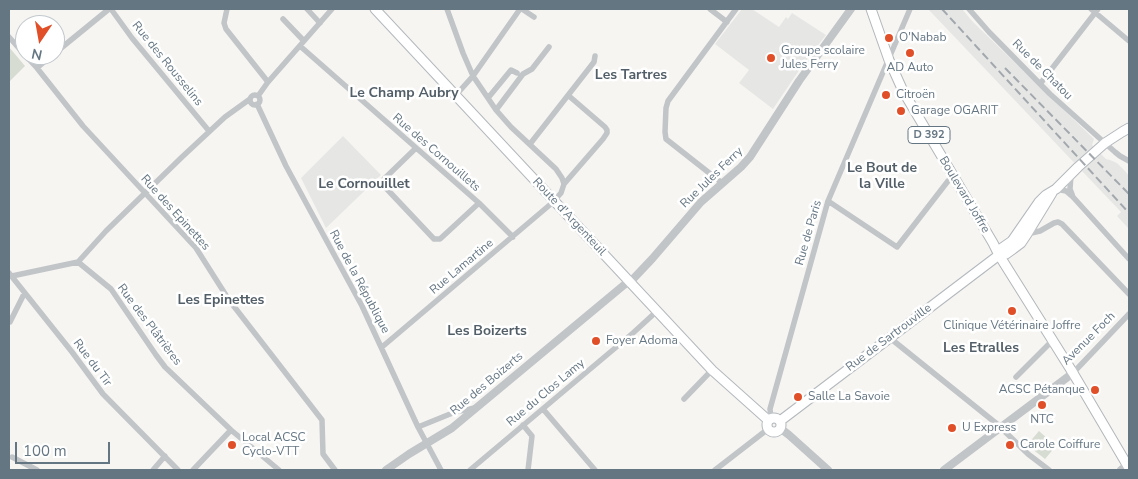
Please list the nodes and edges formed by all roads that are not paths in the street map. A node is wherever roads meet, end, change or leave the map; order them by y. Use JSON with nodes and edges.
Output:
{"nodes":[{"id":1,"x":110,"y":9,"type":"edge"},
{"id":2,"x":227,"y":9,"type":"edge"},
{"id":3,"x":307,"y":9,"type":"edge"},
{"id":4,"x":332,"y":9,"type":"edge"},
{"id":5,"x":375,"y":9,"type":"edge"},
{"id":6,"x":447,"y":9,"type":"edge"},
{"id":7,"x":521,"y":9,"type":"edge"},
{"id":8,"x":710,"y":9,"type":"edge"},
{"id":9,"x":736,"y":9,"type":"edge"},
{"id":10,"x":851,"y":9,"type":"edge"},
{"id":11,"x":871,"y":9,"type":"edge"},
{"id":12,"x":910,"y":9,"type":"edge"},
{"id":13,"x":969,"y":9,"type":"edge"},
{"id":14,"x":1095,"y":10,"type":"edge"},
{"id":15,"x":534,"y":17,"type":"dead end"},
{"id":16,"x":283,"y":19,"type":"dead end"},
{"id":17,"x":726,"y":22,"type":"junction"},
{"id":18,"x":320,"y":23,"type":"junction"},
{"id":19,"x":1129,"y":41,"type":"edge"},
{"id":20,"x":302,"y":44,"type":"junction"},
{"id":21,"x":65,"y":45,"type":"edge"},
{"id":22,"x":549,"y":47,"type":"dead end"},
{"id":23,"x":595,"y":56,"type":"dead end"},
{"id":24,"x":889,"y":60,"type":"junction"},
{"id":25,"x":34,"y":65,"type":"edge"},
{"id":26,"x":41,"y":65,"type":"edge"},
{"id":27,"x":37,"y":68,"type":"junction"},
{"id":28,"x":517,"y":73,"type":"dead end"},
{"id":29,"x":473,"y":76,"type":"junction"},
{"id":30,"x":268,"y":82,"type":"junction"},
{"id":31,"x":1040,"y":84,"type":"junction"},
{"id":32,"x":456,"y":95,"type":"junction"},
{"id":33,"x":258,"y":96,"type":"junction"},
{"id":34,"x":569,"y":96,"type":"junction"},
{"id":35,"x":488,"y":98,"type":"junction"},
{"id":36,"x":250,"y":99,"type":"junction"},
{"id":37,"x":257,"y":104,"type":"junction"},
{"id":38,"x":496,"y":110,"type":"junction"},
{"id":39,"x":1129,"y":128,"type":"edge"},
{"id":40,"x":209,"y":131,"type":"junction"},
{"id":41,"x":1105,"y":143,"type":"junction"},
{"id":42,"x":530,"y":144,"type":"junction"},
{"id":43,"x":416,"y":148,"type":"junction"},
{"id":44,"x":1129,"y":161,"type":"edge"},
{"id":45,"x":1071,"y":174,"type":"junction"},
{"id":46,"x":948,"y":181,"type":"dead end"},
{"id":47,"x":722,"y":183,"type":"junction"},
{"id":48,"x":564,"y":184,"type":"junction"},
{"id":49,"x":1054,"y":191,"type":"junction"},
{"id":50,"x":144,"y":193,"type":"junction"},
{"id":51,"x":1073,"y":197,"type":"junction"},
{"id":52,"x":828,"y":200,"type":"junction"},
{"id":53,"x":554,"y":201,"type":"junction"},
{"id":54,"x":479,"y":203,"type":"junction"},
{"id":55,"x":1027,"y":234,"type":"junction"},
{"id":56,"x":513,"y":236,"type":"junction"},
{"id":57,"x":999,"y":255,"type":"junction"},
{"id":58,"x":1129,"y":259,"type":"edge"},
{"id":59,"x":78,"y":262,"type":"junction"},
{"id":60,"x":10,"y":275,"type":"edge"},
{"id":61,"x":629,"y":282,"type":"junction"},
{"id":62,"x":24,"y":294,"type":"junction"},
{"id":63,"x":1129,"y":294,"type":"edge"},
{"id":64,"x":657,"y":311,"type":"junction"},
{"id":65,"x":1129,"y":314,"type":"edge"},
{"id":66,"x":10,"y":322,"type":"dead end"},
{"id":67,"x":890,"y":338,"type":"junction"},
{"id":68,"x":1052,"y":341,"type":"junction"},
{"id":69,"x":382,"y":347,"type":"junction"},
{"id":70,"x":712,"y":370,"type":"junction"},
{"id":71,"x":1073,"y":372,"type":"junction"},
{"id":72,"x":1016,"y":378,"type":"dead end"},
{"id":73,"x":684,"y":399,"type":"dead end"},
{"id":74,"x":477,"y":408,"type":"junction"},
{"id":75,"x":543,"y":409,"type":"junction"},
{"id":76,"x":774,"y":423,"type":"junction"},
{"id":77,"x":523,"y":425,"type":"junction"},
{"id":78,"x":418,"y":427,"type":"junction"},
{"id":79,"x":1000,"y":427,"type":"junction"},
{"id":80,"x":230,"y":430,"type":"junction"},
{"id":81,"x":427,"y":444,"type":"junction"},
{"id":82,"x":164,"y":456,"type":"junction"},
{"id":83,"x":12,"y":457,"type":"dead end"},
{"id":84,"x":1126,"y":468,"type":"edge"},
{"id":85,"x":37,"y":470,"type":"edge"},
{"id":86,"x":153,"y":470,"type":"edge"},
{"id":87,"x":178,"y":470,"type":"edge"},
{"id":88,"x":193,"y":470,"type":"edge"},
{"id":89,"x":279,"y":470,"type":"edge"},
{"id":90,"x":334,"y":470,"type":"edge"},
{"id":91,"x":386,"y":470,"type":"edge"},
{"id":92,"x":441,"y":470,"type":"edge"},
{"id":93,"x":470,"y":470,"type":"edge"},
{"id":94,"x":528,"y":470,"type":"edge"},
{"id":95,"x":595,"y":470,"type":"edge"},
{"id":96,"x":715,"y":470,"type":"edge"},
{"id":97,"x":828,"y":470,"type":"edge"},
{"id":98,"x":944,"y":470,"type":"edge"},
{"id":99,"x":1049,"y":470,"type":"edge"}],
"edges":[{"from":1,"to":21,"type":"street","name":"Rue des Rousselins"},
{"from":1,"to":40,"type":"street","name":"Rue des Rousselins"},
{"from":2,"to":30,"type":"street"},
{"from":3,"to":18,"type":"street"},
{"from":4,"to":18,"type":"street"},
{"from":5,"to":32,"type":"main road","name":"Route d'Argenteuil"},
{"from":6,"to":29,"type":"street"},
{"from":7,"to":15,"type":"street"},
{"from":7,"to":29,"type":"street"},
{"from":8,"to":17,"type":"street"},
{"from":9,"to":17,"type":"street"},
{"from":10,"to":47,"type":"street","name":"Rue Jules Ferry"},
{"from":11,"to":24,"type":"main road","name":"Boulevard Joffre","number":"D 392"},
{"from":12,"to":24,"type":"street","name":"Rue de Paris"},
{"from":13,"to":31,"type":"street","name":"Rue de Chatou"},
{"from":14,"to":19,"type":"street"},
{"from":14,"to":31,"type":"street"},
{"from":16,"to":20,"type":"street","name":"Rue des Cornouillets"},
{"from":17,"to":47,"type":"street"},
{"from":18,"to":20,"type":"street"},
{"from":20,"to":30,"type":"street"},
{"from":20,"to":43,"type":"street","name":"Rue des Cornouillets"},
{"from":22,"to":38,"type":"street"},
{"from":23,"to":34,"type":"street"},
{"from":24,"to":52,"type":"street","name":"Rue de Paris"},
{"from":24,"to":57,"type":"main road","name":"Boulevard Joffre","number":"D 392"},
{"from":25,"to":27,"type":"street","name":"Rue des Epinettes"},
{"from":26,"to":27,"type":"street","name":"Rue des Rousselins"},
{"from":27,"to":50,"type":"street","name":"Rue des Epinettes"},
{"from":28,"to":35,"type":"street"},
{"from":29,"to":32,"type":"street"},
{"from":29,"to":35,"type":"street"},
{"from":30,"to":33,"type":"street"},
{"from":31,"to":41,"type":"street","name":"Rue de Chatou"},
{"from":32,"to":53,"type":"main road","name":"Route d'Argenteuil"},
{"from":33,"to":36,"type":"street"},
{"from":33,"to":37,"type":"street"},
{"from":34,"to":42,"type":"street"},
{"from":34,"to":48,"type":"street","name":"Rue Lamartine"},
{"from":35,"to":38,"type":"street"},
{"from":36,"to":37,"type":"street"},
{"from":36,"to":40,"type":"street"},
{"from":37,"to":69,"type":"street","name":"Rue de la République"},
{"from":38,"to":42,"type":"street"},
{"from":39,"to":41,"type":"main road"},
{"from":40,"to":50,"type":"street"},
{"from":41,"to":44,"type":"street","name":"Rue de Chatou"},
{"from":41,"to":45,"type":"main road"},
{"from":42,"to":48,"type":"street"},
{"from":43,"to":54,"type":"street","name":"Rue des Cornouillets"},
{"from":43,"to":54,"type":"street"},
{"from":45,"to":49,"type":"main road"},
{"from":45,"to":51,"type":"street"},
{"from":46,"to":52,"type":"street"},
{"from":47,"to":61,"type":"street","name":"Rue Jules Ferry"},
{"from":48,"to":53,"type":"street","name":"Rue Lamartine"},
{"from":49,"to":51,"type":"street"},
{"from":49,"to":55,"type":"main road"},
{"from":49,"to":57,"type":"main road"},
{"from":50,"to":59,"type":"street"},
{"from":50,"to":90,"type":"street","name":"Rue des Epinettes"},
{"from":51,"to":58,"type":"street"},
{"from":52,"to":76,"type":"street","name":"Rue de Paris"},
{"from":53,"to":56,"type":"street","name":"Rue Lamartine"},
{"from":53,"to":61,"type":"main road","name":"Route d'Argenteuil"},
{"from":54,"to":56,"type":"street","name":"Rue des Cornouillets"},
{"from":55,"to":57,"type":"main road"},
{"from":55,"to":63,"type":"street"},
{"from":56,"to":69,"type":"street","name":"Rue Lamartine"},
{"from":57,"to":67,"type":"main road","name":"Rue de Sartrouville"},
{"from":57,"to":68,"type":"main road","name":"Boulevard Joffre","number":"D 392"},
{"from":59,"to":60,"type":"street"},
{"from":59,"to":80,"type":"street","name":"Rue des Plâtrières"},
{"from":60,"to":62,"type":"street","name":"Rue du Tir"},
{"from":61,"to":64,"type":"main road","name":"Route d'Argenteuil"},
{"from":61,"to":74,"type":"street","name":"Rue des Boizerts"},
{"from":62,"to":66,"type":"street"},
{"from":62,"to":82,"type":"street","name":"Rue du Tir"},
{"from":64,"to":70,"type":"main road","name":"Route d'Argenteuil"},
{"from":64,"to":75,"type":"street","name":"Rue du Clos Lamy"},
{"from":65,"to":71,"type":"street","name":"Avenue Foch"},
{"from":67,"to":76,"type":"main road","name":"Rue de Sartrouville"},
{"from":67,"to":79,"type":"street"},
{"from":68,"to":71,"type":"main road","name":"Boulevard Joffre","number":"D 392"},
{"from":68,"to":72,"type":"street"},
{"from":69,"to":78,"type":"street","name":"Rue de la République"},
{"from":70,"to":73,"type":"street"},
{"from":70,"to":76,"type":"main road","name":"Route d'Argenteuil"},
{"from":71,"to":79,"type":"street","name":"Avenue Foch"},
{"from":71,"to":84,"type":"main road","number":"D 392"},
{"from":74,"to":78,"type":"street"},
{"from":74,"to":81,"type":"street","name":"Rue des Boizerts"},
{"from":75,"to":77,"type":"street","name":"Rue du Clos Lamy"},
{"from":75,"to":95,"type":"street"},
{"from":76,"to":96,"type":"street"},
{"from":76,"to":97,"type":"street"},
{"from":77,"to":93,"type":"street","name":"Rue du Clos Lamy"},
{"from":77,"to":94,"type":"street"},
{"from":78,"to":81,"type":"street","name":"Rue de la République"},
{"from":79,"to":98,"type":"street","name":"Avenue Foch"},
{"from":79,"to":99,"type":"street"},
{"from":80,"to":88,"type":"street"},
{"from":80,"to":89,"type":"street","name":"Rue des Plâtrières"},
{"from":81,"to":91,"type":"street","name":"Rue des Boizerts"},
{"from":81,"to":92,"type":"street","name":"Rue de la République"},
{"from":82,"to":86,"type":"street"},
{"from":82,"to":87,"type":"street","name":"Rue du Tir"},
{"from":83,"to":85,"type":"street"}]}
